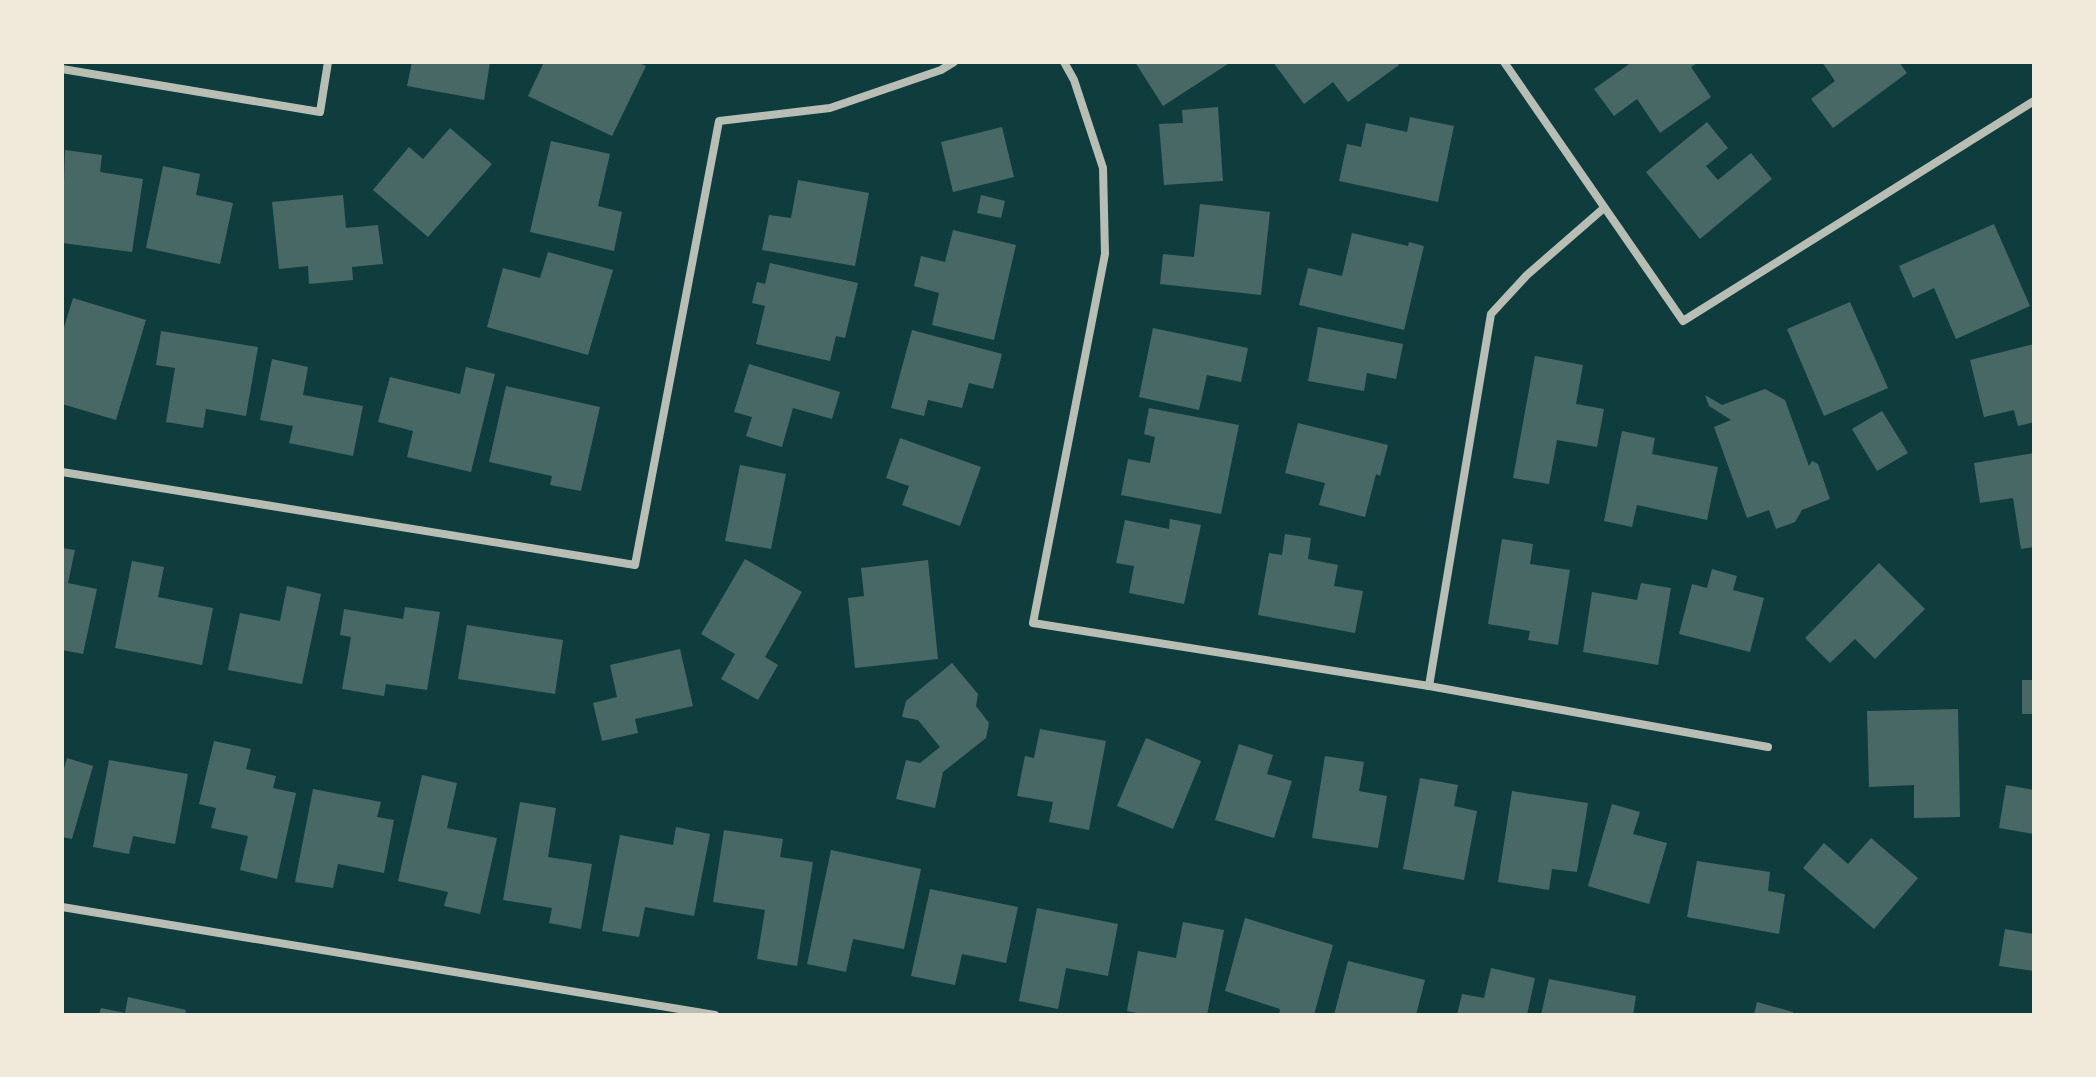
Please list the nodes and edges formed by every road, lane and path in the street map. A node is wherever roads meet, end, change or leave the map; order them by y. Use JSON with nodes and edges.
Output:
{"nodes":[{"id":1,"x":328,"y":62,"type":"edge"},
{"id":2,"x":954,"y":62,"type":"edge"},
{"id":3,"x":1064,"y":62,"type":"edge"},
{"id":4,"x":1504,"y":62,"type":"edge"},
{"id":5,"x":62,"y":69,"type":"edge"},
{"id":6,"x":2034,"y":101,"type":"edge"},
{"id":7,"x":1604,"y":208,"type":"junction"},
{"id":8,"x":62,"y":472,"type":"edge"},
{"id":9,"x":1429,"y":686,"type":"junction"},
{"id":10,"x":1768,"y":747,"type":"dead end"},
{"id":11,"x":62,"y":907,"type":"edge"},
{"id":12,"x":715,"y":1015,"type":"edge"}],
"edges":[{"from":1,"to":5,"type":"street"},
{"from":2,"to":8,"type":"street"},
{"from":3,"to":9,"type":"street"},
{"from":4,"to":7,"type":"street"},
{"from":6,"to":7,"type":"street"},
{"from":7,"to":9,"type":"street"},
{"from":9,"to":10,"type":"street"},
{"from":11,"to":12,"type":"street"}]}
